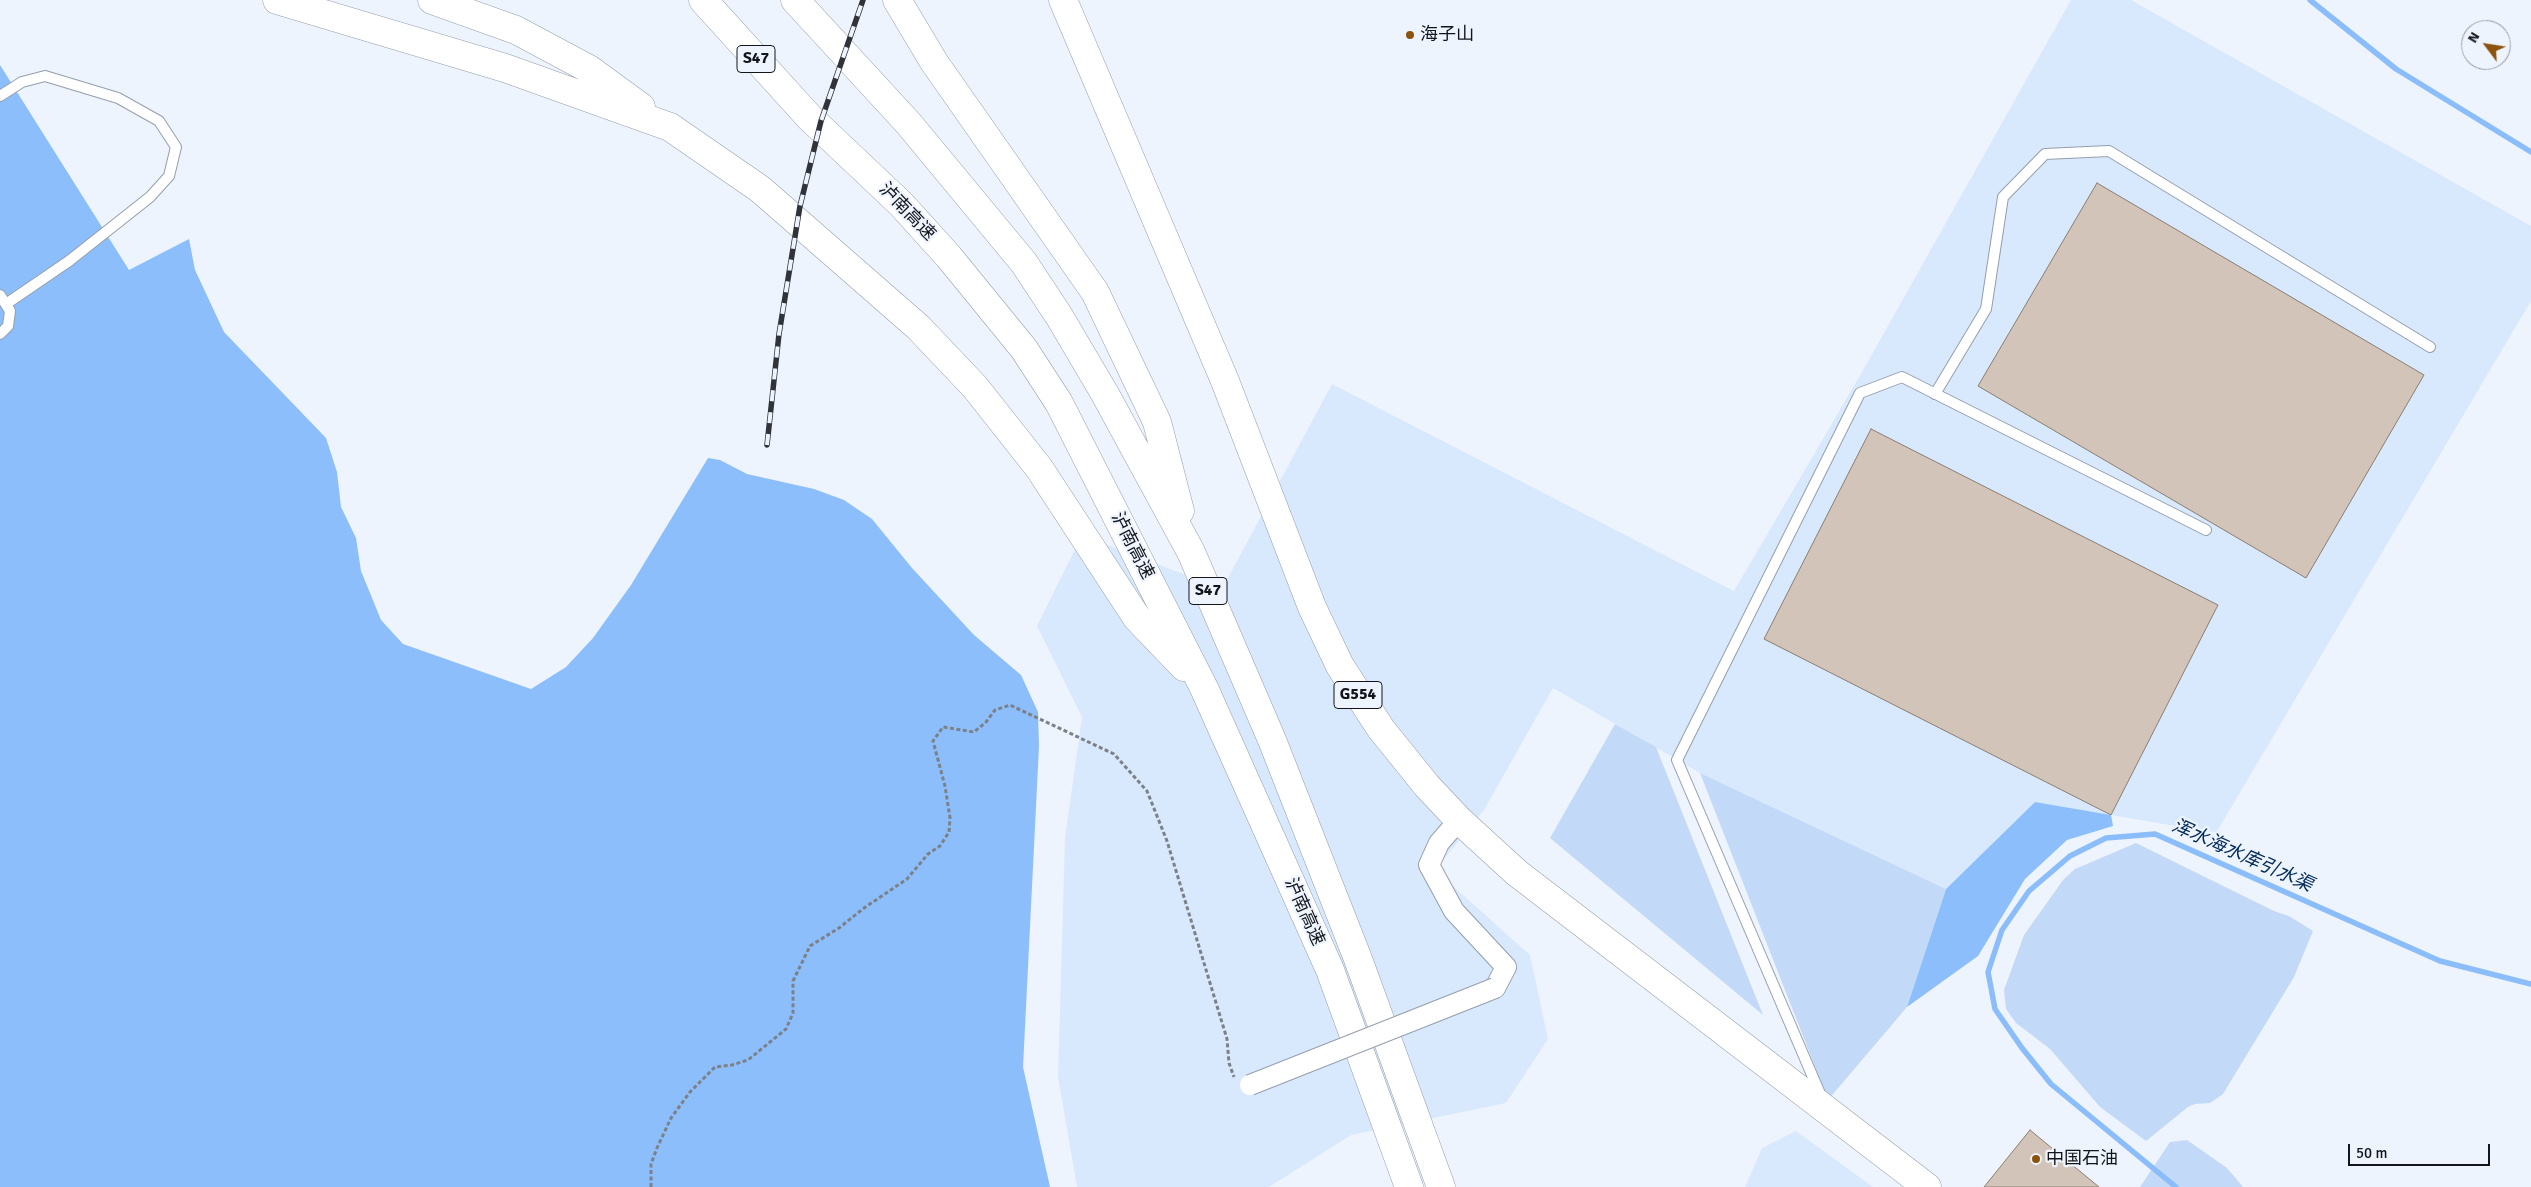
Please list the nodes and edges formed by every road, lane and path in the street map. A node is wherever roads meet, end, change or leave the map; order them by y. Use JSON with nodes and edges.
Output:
{"nodes":[{"id":1,"x":277,"y":0,"type":"edge"},
{"id":2,"x":432,"y":0,"type":"edge"},
{"id":3,"x":703,"y":0,"type":"edge"},
{"id":4,"x":795,"y":0,"type":"edge"},
{"id":5,"x":897,"y":0,"type":"edge"},
{"id":6,"x":1062,"y":0,"type":"edge"},
{"id":7,"x":0,"y":96,"type":"edge"},
{"id":8,"x":670,"y":127,"type":"junction"},
{"id":9,"x":3,"y":300,"type":"edge"},
{"id":10,"x":0,"y":334,"type":"edge"},
{"id":11,"x":2430,"y":347,"type":"dead end"},
{"id":12,"x":1935,"y":394,"type":"junction"},
{"id":13,"x":2206,"y":530,"type":"dead end"},
{"id":14,"x":1191,"y":552,"type":"junction"},
{"id":15,"x":1204,"y":688,"type":"junction"},
{"id":16,"x":1459,"y":820,"type":"junction"},
{"id":17,"x":1250,"y":1085,"type":"joint"},
{"id":18,"x":1828,"y":1111,"type":"junction"},
{"id":19,"x":651,"y":1187,"type":"edge"},
{"id":20,"x":1409,"y":1187,"type":"edge"},
{"id":21,"x":1441,"y":1187,"type":"edge"},
{"id":22,"x":1926,"y":1187,"type":"edge"}],
"edges":[{"from":1,"to":8,"type":"highway"},
{"from":2,"to":8,"type":"highway"},
{"from":3,"to":15,"type":"highway","name":"泸南高速","number":"S47"},
{"from":4,"to":14,"type":"highway","name":"泸南高速","number":"S47"},
{"from":5,"to":14,"type":"highway"},
{"from":6,"to":16,"type":"highway","number":"G554"},
{"from":7,"to":9,"type":"lane"},
{"from":8,"to":15,"type":"highway"},
{"from":9,"to":10,"type":"lane"},
{"from":11,"to":12,"type":"lane"},
{"from":12,"to":13,"type":"lane"},
{"from":12,"to":18,"type":"lane"},
{"from":14,"to":21,"type":"highway","name":"泸南高速","number":"S47"},
{"from":15,"to":20,"type":"highway","name":"泸南高速","number":"S47"},
{"from":16,"to":17,"type":"street","bridge":true},
{"from":16,"to":18,"type":"highway","number":"G554"},
{"from":17,"to":19,"type":"path"},
{"from":18,"to":22,"type":"highway","number":"G554"}]}
